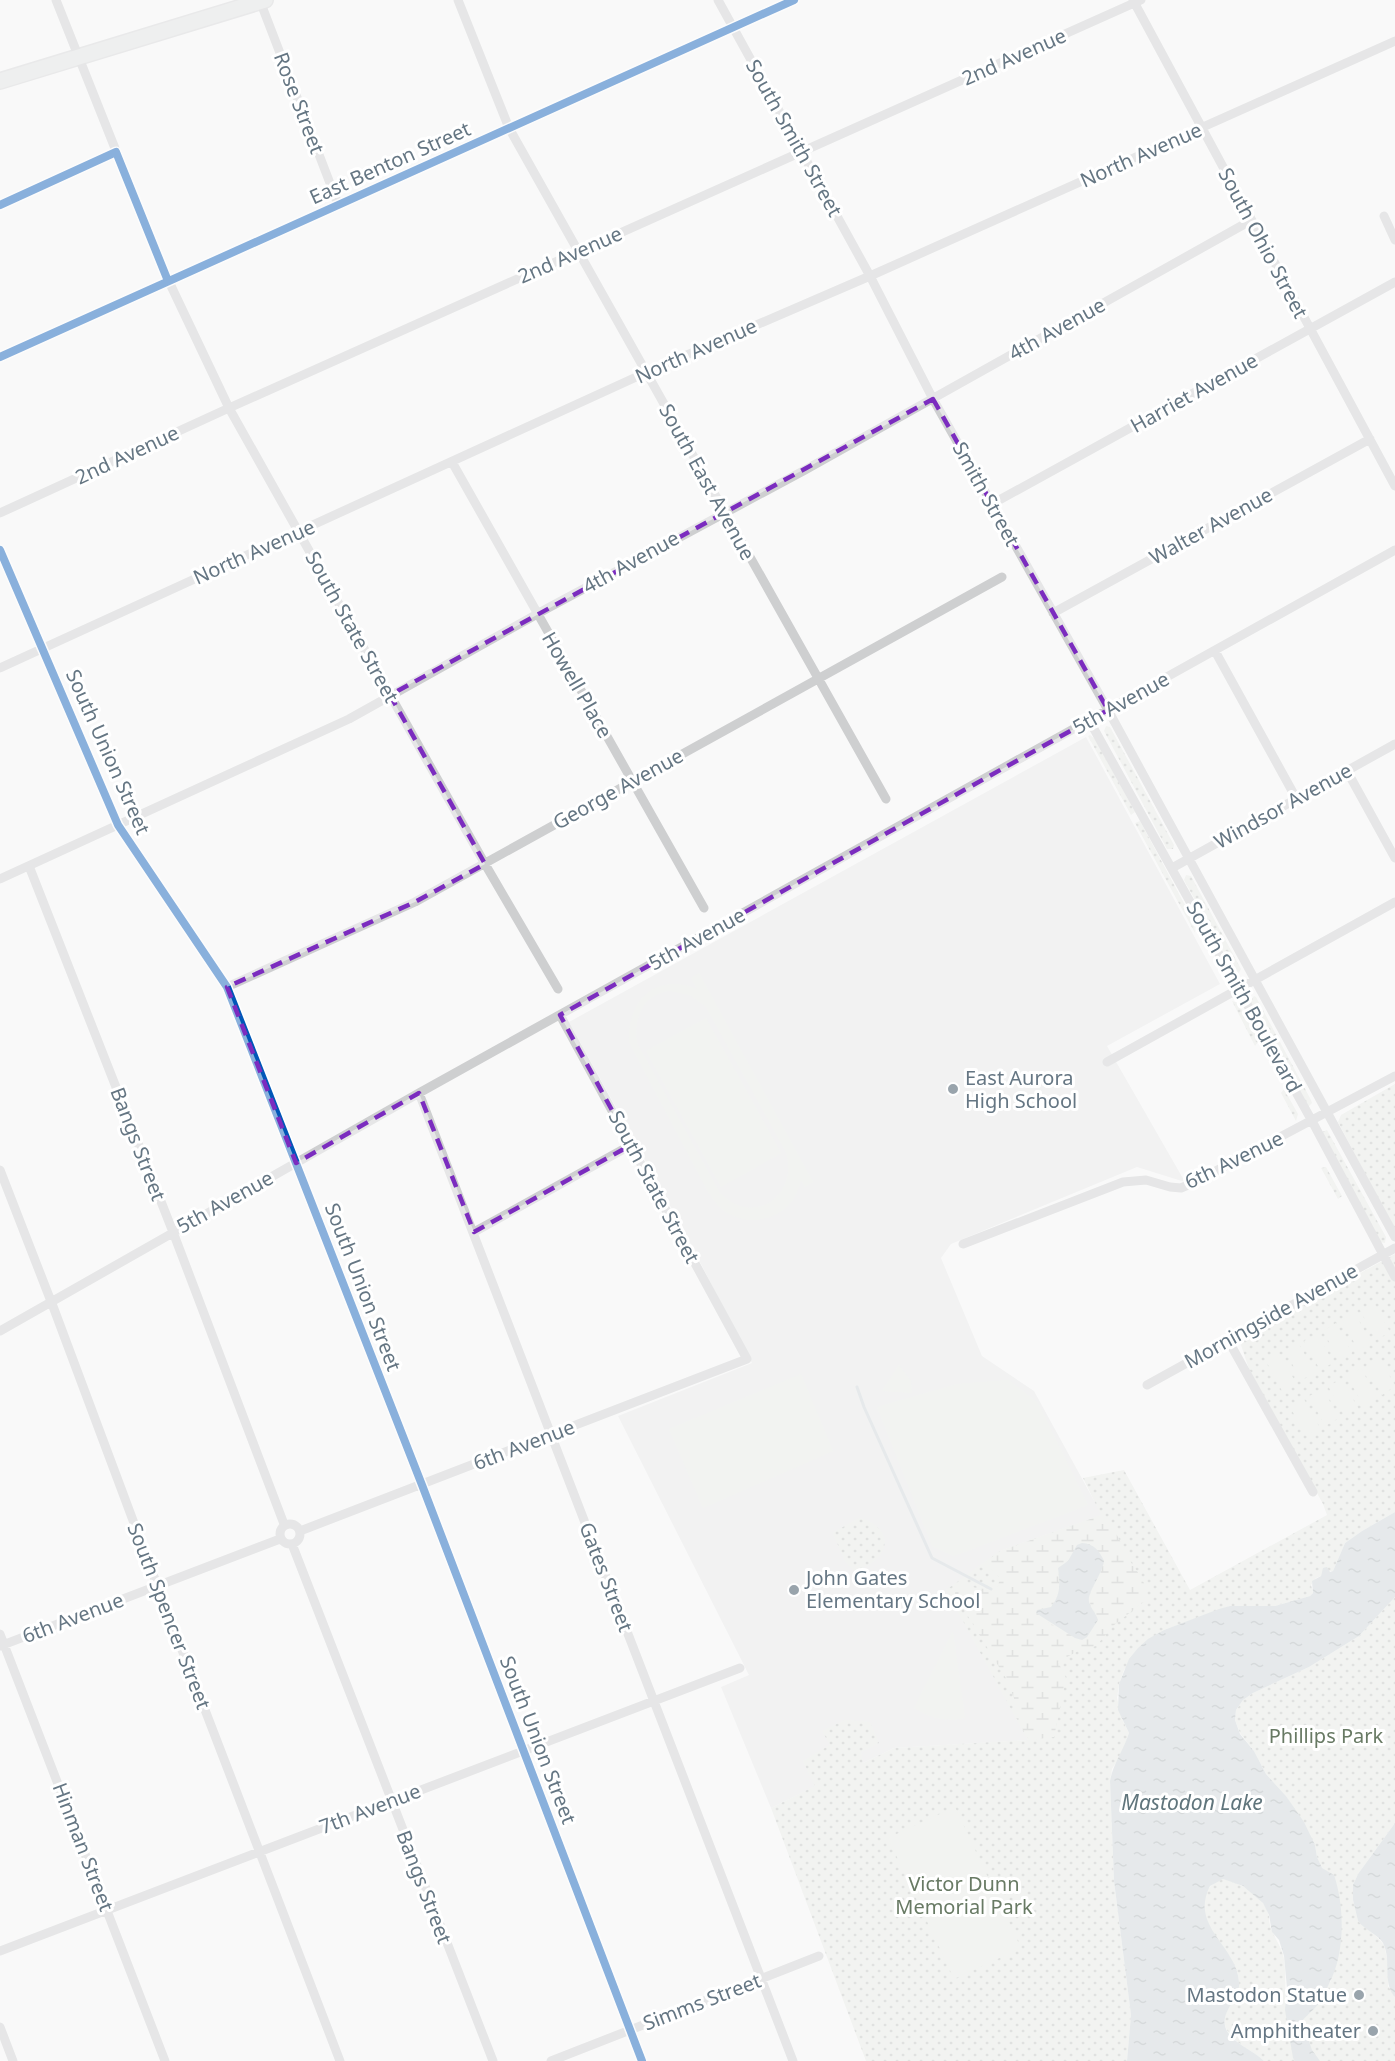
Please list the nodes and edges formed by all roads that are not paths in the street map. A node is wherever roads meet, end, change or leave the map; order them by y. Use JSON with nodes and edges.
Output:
{"nodes":[{"id":1,"x":56,"y":0,"type":"edge"},
{"id":2,"x":458,"y":0,"type":"edge"},
{"id":3,"x":718,"y":0,"type":"edge"},
{"id":4,"x":794,"y":0,"type":"edge"},
{"id":5,"x":262,"y":1,"type":"edge"},
{"id":6,"x":1136,"y":1,"type":"edge"},
{"id":7,"x":733,"y":27,"type":"junction"},
{"id":8,"x":1395,"y":41,"type":"edge"},
{"id":9,"x":79,"y":57,"type":"junction"},
{"id":10,"x":0,"y":81,"type":"edge"},
{"id":11,"x":509,"y":128,"type":"junction"},
{"id":12,"x":1201,"y":128,"type":"junction"},
{"id":13,"x":116,"y":152,"type":"junction"},
{"id":14,"x":800,"y":152,"type":"junction"},
{"id":15,"x":338,"y":204,"type":"junction"},
{"id":16,"x":0,"y":205,"type":"edge"},
{"id":17,"x":1384,"y":216,"type":"dead end"},
{"id":18,"x":1250,"y":221,"type":"junction"},
{"id":19,"x":1395,"y":240,"type":"edge"},
{"id":20,"x":578,"y":252,"type":"junction"},
{"id":21,"x":870,"y":276,"type":"junction"},
{"id":22,"x":168,"y":281,"type":"junction"},
{"id":23,"x":1395,"y":282,"type":"edge"},
{"id":24,"x":1310,"y":329,"type":"junction"},
{"id":25,"x":0,"y":357,"type":"edge"},
{"id":26,"x":645,"y":373,"type":"junction"},
{"id":27,"x":933,"y":399,"type":"junction"},
{"id":28,"x":229,"y":408,"type":"junction"},
{"id":29,"x":1370,"y":439,"type":"junction"},
{"id":30,"x":452,"y":462,"type":"junction"},
{"id":31,"x":1395,"y":486,"type":"edge"},
{"id":32,"x":992,"y":504,"type":"junction"},
{"id":33,"x":724,"y":512,"type":"junction"},
{"id":34,"x":0,"y":513,"type":"edge"},
{"id":35,"x":298,"y":532,"type":"junction"},
{"id":36,"x":0,"y":550,"type":"edge"},
{"id":37,"x":1395,"y":550,"type":"edge"},
{"id":38,"x":1002,"y":577,"type":"dead end"},
{"id":39,"x":1053,"y":613,"type":"junction"},
{"id":40,"x":536,"y":614,"type":"junction"},
{"id":41,"x":43,"y":648,"type":"junction"},
{"id":42,"x":1215,"y":651,"type":"junction"},
{"id":43,"x":0,"y":668,"type":"edge"},
{"id":44,"x":818,"y":678,"type":"junction"},
{"id":45,"x":390,"y":695,"type":"junction"},
{"id":46,"x":1108,"y":710,"type":"junction"},
{"id":47,"x":1089,"y":720,"type":"junction"},
{"id":48,"x":1395,"y":744,"type":"edge"},
{"id":49,"x":1347,"y":771,"type":"junction"},
{"id":50,"x":632,"y":782,"type":"junction"},
{"id":51,"x":1296,"y":798,"type":"junction"},
{"id":52,"x":886,"y":799,"type":"dead end"},
{"id":53,"x":118,"y":825,"type":"junction"},
{"id":54,"x":1188,"y":858,"type":"junction"},
{"id":55,"x":1395,"y":858,"type":"edge"},
{"id":56,"x":485,"y":864,"type":"junction"},
{"id":57,"x":29,"y":866,"type":"junction"},
{"id":58,"x":1172,"y":868,"type":"junction"},
{"id":59,"x":0,"y":879,"type":"edge"},
{"id":60,"x":1395,"y":902,"type":"edge"},
{"id":61,"x":704,"y":908,"type":"dead end"},
{"id":62,"x":1256,"y":979,"type":"junction"},
{"id":63,"x":227,"y":987,"type":"junction"},
{"id":64,"x":558,"y":989,"type":"dead end"},
{"id":65,"x":1239,"y":989,"type":"junction"},
{"id":66,"x":560,"y":1015,"type":"junction"},
{"id":67,"x":1107,"y":1062,"type":"dead end"},
{"id":68,"x":1395,"y":1076,"type":"edge"},
{"id":69,"x":419,"y":1093,"type":"junction"},
{"id":70,"x":1328,"y":1112,"type":"junction"},
{"id":71,"x":1312,"y":1121,"type":"junction"},
{"id":72,"x":631,"y":1145,"type":"junction"},
{"id":73,"x":296,"y":1163,"type":"junction"},
{"id":74,"x":0,"y":1170,"type":"edge"},
{"id":75,"x":173,"y":1232,"type":"junction"},
{"id":76,"x":474,"y":1232,"type":"junction"},
{"id":77,"x":1395,"y":1237,"type":"edge"},
{"id":78,"x":963,"y":1244,"type":"dead end"},
{"id":79,"x":1395,"y":1248,"type":"edge"},
{"id":80,"x":1383,"y":1254,"type":"junction"},
{"id":81,"x":1395,"y":1276,"type":"edge"},
{"id":82,"x":51,"y":1301,"type":"junction"},
{"id":83,"x":0,"y":1330,"type":"edge"},
{"id":84,"x":1228,"y":1340,"type":"junction"},
{"id":85,"x":747,"y":1359,"type":"joint"},
{"id":86,"x":1147,"y":1385,"type":"dead end"},
{"id":87,"x":550,"y":1435,"type":"junction"},
{"id":88,"x":422,"y":1485,"type":"junction"},
{"id":89,"x":1313,"y":1492,"type":"dead end"},
{"id":90,"x":284,"y":1524,"type":"junction"},
{"id":91,"x":300,"y":1531,"type":"junction"},
{"id":92,"x":280,"y":1539,"type":"junction"},
{"id":93,"x":292,"y":1544,"type":"junction"},
{"id":94,"x":157,"y":1586,"type":"junction"},
{"id":95,"x":0,"y":1634,"type":"edge"},
{"id":96,"x":2,"y":1646,"type":"edge"},
{"id":97,"x":740,"y":1668,"type":"dead end"},
{"id":98,"x":654,"y":1700,"type":"junction"},
{"id":99,"x":525,"y":1749,"type":"junction"},
{"id":100,"x":391,"y":1802,"type":"junction"},
{"id":101,"x":260,"y":1852,"type":"junction"},
{"id":102,"x":108,"y":1910,"type":"junction"},
{"id":103,"x":0,"y":1951,"type":"edge"},
{"id":104,"x":819,"y":1956,"type":"dead end"},
{"id":105,"x":761,"y":1978,"type":"junction"},
{"id":106,"x":0,"y":2027,"type":"edge"},
{"id":107,"x":630,"y":2030,"type":"junction"},
{"id":108,"x":13,"y":2061,"type":"edge"},
{"id":109,"x":165,"y":2061,"type":"edge"},
{"id":110,"x":340,"y":2061,"type":"edge"},
{"id":111,"x":493,"y":2061,"type":"edge"},
{"id":112,"x":551,"y":2061,"type":"edge"},
{"id":113,"x":642,"y":2061,"type":"edge"},
{"id":114,"x":793,"y":2061,"type":"edge"}],
"edges":[{"from":1,"to":9,"type":"street","name":"South State Street"},
{"from":2,"to":11,"type":"street","name":"South East Avenue"},
{"from":3,"to":7,"type":"street","name":"South Smith Street"},
{"from":4,"to":7,"type":"street","name":"East Benton Street"},
{"from":5,"to":9,"type":"main road"},
{"from":5,"to":15,"type":"street","name":"Rose Street"},
{"from":6,"to":12,"type":"street","name":"South Ohio Street"},
{"from":6,"to":14,"type":"street","name":"2nd Avenue"},
{"from":7,"to":11,"type":"street","name":"East Benton Street"},
{"from":7,"to":14,"type":"street","name":"South Smith Street"},
{"from":8,"to":12,"type":"street","name":"North Avenue"},
{"from":9,"to":10,"type":"main road"},
{"from":9,"to":13,"type":"street","name":"South State Street"},
{"from":11,"to":15,"type":"street","name":"East Benton Street"},
{"from":11,"to":20,"type":"street","name":"South East Avenue"},
{"from":12,"to":18,"type":"street","name":"South Ohio Street"},
{"from":12,"to":21,"type":"street","name":"North Avenue"},
{"from":13,"to":16,"type":"street"},
{"from":13,"to":22,"type":"street","name":"South State Street"},
{"from":14,"to":20,"type":"street","name":"2nd Avenue"},
{"from":14,"to":21,"type":"street","name":"South Smith Street"},
{"from":15,"to":22,"type":"street","name":"East Benton Street"},
{"from":17,"to":19,"type":"street"},
{"from":18,"to":24,"type":"street","name":"South Ohio Street"},
{"from":18,"to":27,"type":"street","name":"4th Avenue"},
{"from":20,"to":26,"type":"street","name":"South East Avenue"},
{"from":20,"to":28,"type":"street","name":"2nd Avenue"},
{"from":21,"to":26,"type":"street","name":"North Avenue"},
{"from":21,"to":27,"type":"street","name":"Smith Street"},
{"from":22,"to":25,"type":"street","name":"East Benton Street"},
{"from":22,"to":28,"type":"street","name":"South State Street"},
{"from":23,"to":24,"type":"street","name":"Harriet Avenue"},
{"from":24,"to":29,"type":"street","name":"South Ohio Street"},
{"from":24,"to":32,"type":"street","name":"Harriet Avenue"},
{"from":26,"to":30,"type":"street","name":"North Avenue"},
{"from":26,"to":33,"type":"street","name":"South East Avenue"},
{"from":27,"to":32,"type":"street","name":"Smith Street"},
{"from":27,"to":33,"type":"street","name":"4th Avenue"},
{"from":28,"to":34,"type":"street","name":"2nd Avenue"},
{"from":28,"to":35,"type":"street","name":"South State Street"},
{"from":29,"to":31,"type":"street","name":"South Ohio Street"},
{"from":29,"to":39,"type":"street","name":"Walter Avenue"},
{"from":30,"to":35,"type":"street","name":"North Avenue"},
{"from":30,"to":40,"type":"street","name":"Howell Place"},
{"from":32,"to":39,"type":"street","name":"Smith Street"},
{"from":33,"to":40,"type":"street","name":"4th Avenue"},
{"from":33,"to":44,"type":"street","name":"South East Avenue"},
{"from":35,"to":41,"type":"street","name":"North Avenue"},
{"from":35,"to":45,"type":"street","name":"South State Street"},
{"from":36,"to":41,"type":"street","name":"South Union Street"},
{"from":37,"to":42,"type":"street","name":"5th Avenue"},
{"from":38,"to":44,"type":"street","name":"George Avenue"},
{"from":39,"to":46,"type":"street","name":"Smith Street"},
{"from":40,"to":45,"type":"street","name":"4th Avenue"},
{"from":40,"to":50,"type":"street","name":"Howell Place"},
{"from":41,"to":43,"type":"street","name":"North Avenue"},
{"from":41,"to":53,"type":"street","name":"South Union Street"},
{"from":42,"to":46,"type":"street","name":"5th Avenue"},
{"from":42,"to":51,"type":"street"},
{"from":44,"to":50,"type":"street","name":"George Avenue"},
{"from":44,"to":52,"type":"street","name":"South East Avenue"},
{"from":45,"to":53,"type":"street","name":"4th Avenue"},
{"from":45,"to":56,"type":"street","name":"South State Street"},
{"from":46,"to":47,"type":"street","name":"5th Avenue"},
{"from":46,"to":54,"type":"street","name":"South Smith Boulevard"},
{"from":47,"to":58,"type":"street","name":"South Smith Boulevard"},
{"from":47,"to":66,"type":"street","name":"5th Avenue"},
{"from":48,"to":49,"type":"street","name":"Windsor Avenue"},
{"from":49,"to":51,"type":"street","name":"Windsor Avenue"},
{"from":49,"to":55,"type":"street"},
{"from":50,"to":56,"type":"street","name":"George Avenue"},
{"from":50,"to":61,"type":"street","name":"Howell Place"},
{"from":51,"to":54,"type":"street","name":"Windsor Avenue"},
{"from":53,"to":57,"type":"street","name":"4th Avenue"},
{"from":53,"to":63,"type":"street","name":"South Union Street"},
{"from":54,"to":58,"type":"street","name":"Windsor Avenue"},
{"from":54,"to":62,"type":"street","name":"South Smith Boulevard"},
{"from":56,"to":63,"type":"street","name":"George Avenue"},
{"from":56,"to":64,"type":"street","name":"South State Street"},
{"from":57,"to":59,"type":"street","name":"4th Avenue"},
{"from":57,"to":75,"type":"street","name":"Bangs Street"},
{"from":58,"to":65,"type":"street","name":"South Smith Boulevard"},
{"from":60,"to":62,"type":"street"},
{"from":62,"to":65,"type":"street"},
{"from":62,"to":70,"type":"street","name":"South Smith Boulevard"},
{"from":63,"to":73,"type":"street","name":"South Union Street"},
{"from":65,"to":67,"type":"street"},
{"from":65,"to":71,"type":"street","name":"South Smith Boulevard"},
{"from":66,"to":69,"type":"street","name":"5th Avenue"},
{"from":66,"to":72,"type":"street","name":"South State Street"},
{"from":68,"to":70,"type":"street","name":"6th Avenue"},
{"from":69,"to":73,"type":"street","name":"5th Avenue"},
{"from":69,"to":76,"type":"street","name":"Gates Street"},
{"from":70,"to":71,"type":"street","name":"6th Avenue"},
{"from":70,"to":77,"type":"street","name":"South Smith Boulevard"},
{"from":71,"to":78,"type":"street","name":"6th Avenue"},
{"from":71,"to":80,"type":"street","name":"South Smith Boulevard"},
{"from":72,"to":76,"type":"street"},
{"from":72,"to":85,"type":"street","name":"South State Street"},
{"from":73,"to":75,"type":"street","name":"5th Avenue"},
{"from":73,"to":88,"type":"street","name":"South Union Street"},
{"from":74,"to":82,"type":"street","name":"South Spencer Street"},
{"from":75,"to":82,"type":"street","name":"5th Avenue"},
{"from":75,"to":90,"type":"street","name":"Bangs Street"},
{"from":76,"to":87,"type":"street","name":"Gates Street"},
{"from":79,"to":80,"type":"street","name":"Morningside Avenue"},
{"from":80,"to":81,"type":"street","name":"South Smith Boulevard"},
{"from":80,"to":84,"type":"street","name":"Morningside Avenue"},
{"from":82,"to":83,"type":"street","name":"5th Avenue"},
{"from":82,"to":94,"type":"street","name":"South Spencer Street"},
{"from":84,"to":86,"type":"street","name":"Morningside Avenue"},
{"from":84,"to":89,"type":"street"},
{"from":85,"to":87,"type":"street","name":"6th Avenue"},
{"from":87,"to":88,"type":"street","name":"6th Avenue"},
{"from":87,"to":98,"type":"street","name":"Gates Street"},
{"from":88,"to":91,"type":"street","name":"6th Avenue"},
{"from":88,"to":99,"type":"street","name":"South Union Street"},
{"from":90,"to":91,"type":"street"},
{"from":90,"to":92,"type":"street"},
{"from":91,"to":93,"type":"street"},
{"from":92,"to":93,"type":"street"},
{"from":92,"to":94,"type":"street","name":"6th Avenue"},
{"from":93,"to":100,"type":"street","name":"Bangs Street"},
{"from":94,"to":96,"type":"street","name":"6th Avenue"},
{"from":94,"to":101,"type":"street","name":"South Spencer Street"},
{"from":95,"to":96,"type":"street","name":"Hinman Street"},
{"from":96,"to":102,"type":"street","name":"Hinman Street"},
{"from":97,"to":98,"type":"street","name":"7th Avenue"},
{"from":98,"to":99,"type":"street","name":"7th Avenue"},
{"from":98,"to":105,"type":"street","name":"Gates Street"},
{"from":99,"to":100,"type":"street","name":"7th Avenue"},
{"from":99,"to":107,"type":"street","name":"South Union Street"},
{"from":100,"to":101,"type":"street","name":"7th Avenue"},
{"from":100,"to":111,"type":"street","name":"Bangs Street"},
{"from":101,"to":102,"type":"street","name":"7th Avenue"},
{"from":101,"to":110,"type":"street","name":"South Spencer Street"},
{"from":102,"to":103,"type":"street","name":"7th Avenue"},
{"from":102,"to":109,"type":"street","name":"Hinman Street"},
{"from":104,"to":105,"type":"street","name":"Simms Street"},
{"from":105,"to":107,"type":"street","name":"Simms Street"},
{"from":105,"to":114,"type":"street","name":"Gates Street"},
{"from":106,"to":108,"type":"street"},
{"from":107,"to":112,"type":"street","name":"Simms Street"},
{"from":107,"to":113,"type":"street","name":"South Union Street"}]}
